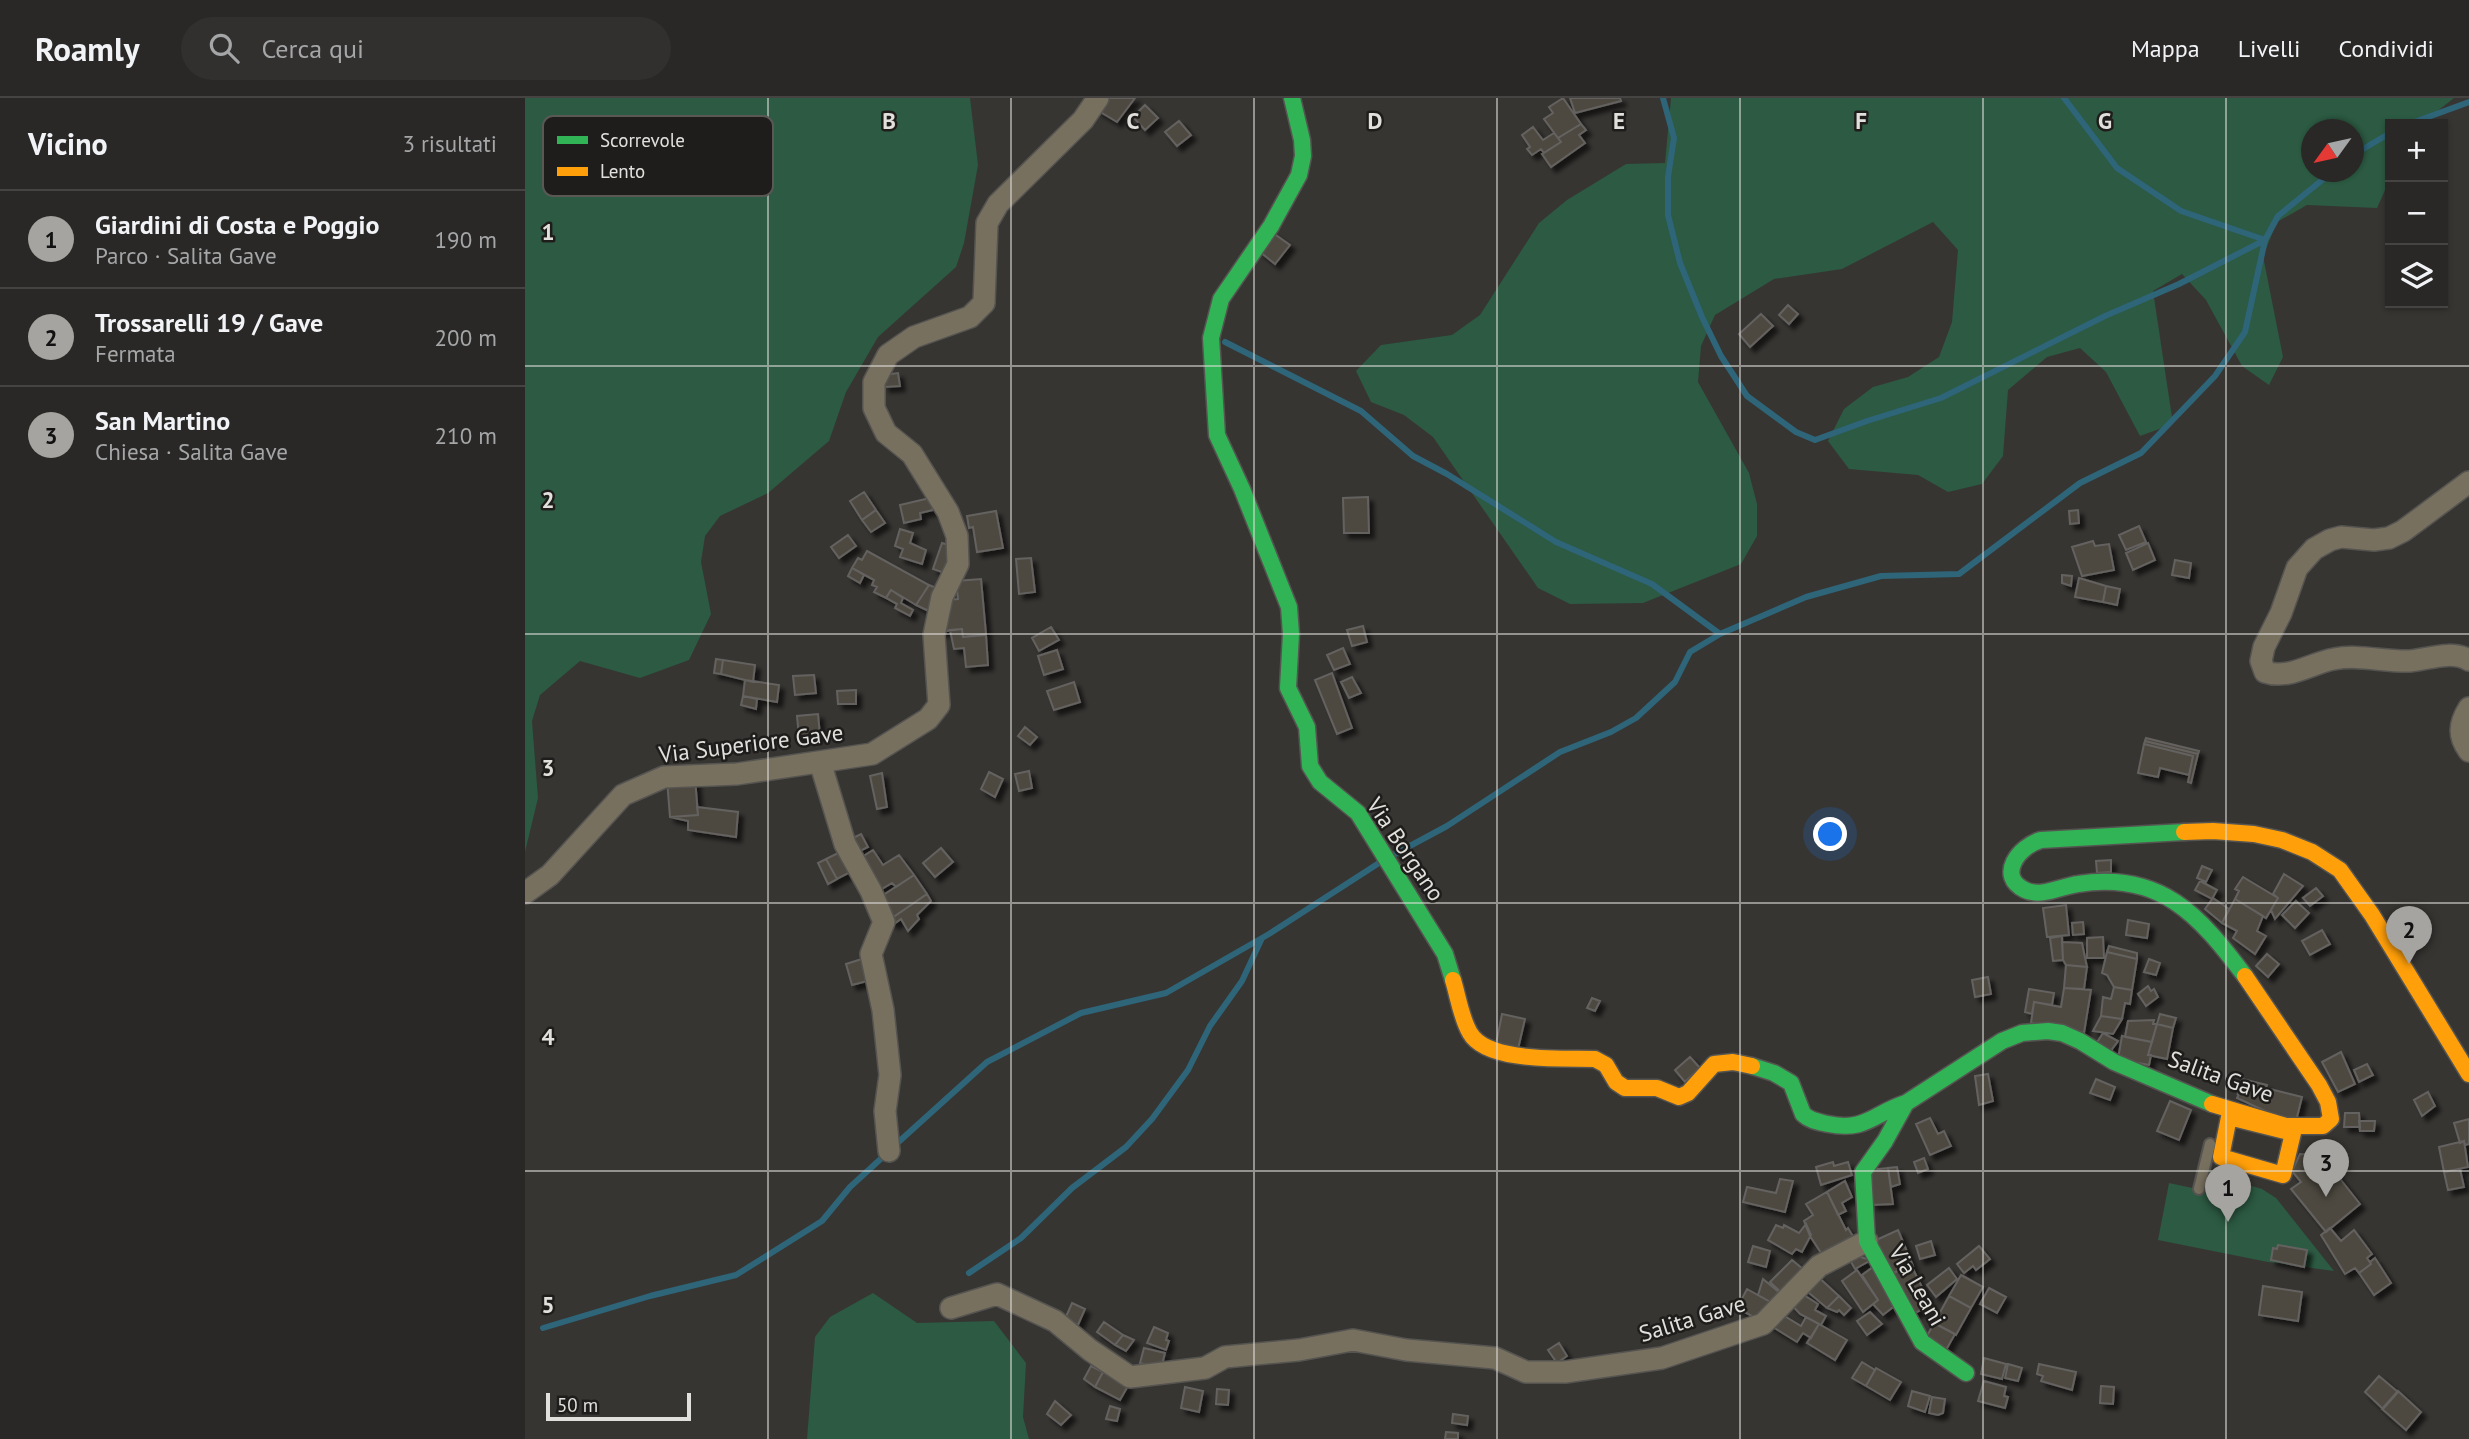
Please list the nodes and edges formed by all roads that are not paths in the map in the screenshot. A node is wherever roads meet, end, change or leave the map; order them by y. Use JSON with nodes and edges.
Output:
{"nodes":[{"id":1,"x":1098,"y":98,"type":"edge"},
{"id":2,"x":1292,"y":98,"type":"edge"},
{"id":3,"x":2469,"y":482,"type":"edge"},
{"id":4,"x":2469,"y":660,"type":"edge"},
{"id":5,"x":2469,"y":708,"type":"edge"},
{"id":6,"x":2469,"y":751,"type":"edge"},
{"id":7,"x":820,"y":762,"type":"junction"},
{"id":8,"x":525,"y":893,"type":"edge"},
{"id":9,"x":2469,"y":1074,"type":"edge"},
{"id":10,"x":1906,"y":1104,"type":"junction"},
{"id":11,"x":2216,"y":1119,"type":"junction"},
{"id":12,"x":2298,"y":1130,"type":"junction"},
{"id":13,"x":889,"y":1151,"type":"dead end"},
{"id":14,"x":2199,"y":1189,"type":"dead end"},
{"id":15,"x":1867,"y":1241,"type":"junction"},
{"id":16,"x":951,"y":1308,"type":"dead end"},
{"id":17,"x":1966,"y":1373,"type":"dead end"}],
"edges":[{"from":1,"to":7,"type":"street","name":"Via Superiore Gave"},
{"from":2,"to":10,"type":"street","name":"Via Borgano"},
{"from":3,"to":4,"type":"street"},
{"from":5,"to":6,"type":"street"},
{"from":7,"to":8,"type":"street","name":"Via Superiore Gave"},
{"from":7,"to":13,"type":"street"},
{"from":9,"to":12,"type":"street","name":"Salita Gave"},
{"from":10,"to":11,"type":"street","name":"Salita Gave"},
{"from":10,"to":15,"type":"street","name":"Salita Gave"},
{"from":11,"to":12,"type":"street","name":"Salita Gave"},
{"from":11,"to":14,"type":"lane"},
{"from":12,"to":12,"type":"street"},
{"from":15,"to":16,"type":"street","name":"Salita Gave"},
{"from":15,"to":17,"type":"street","name":"Via Leani"}]}
